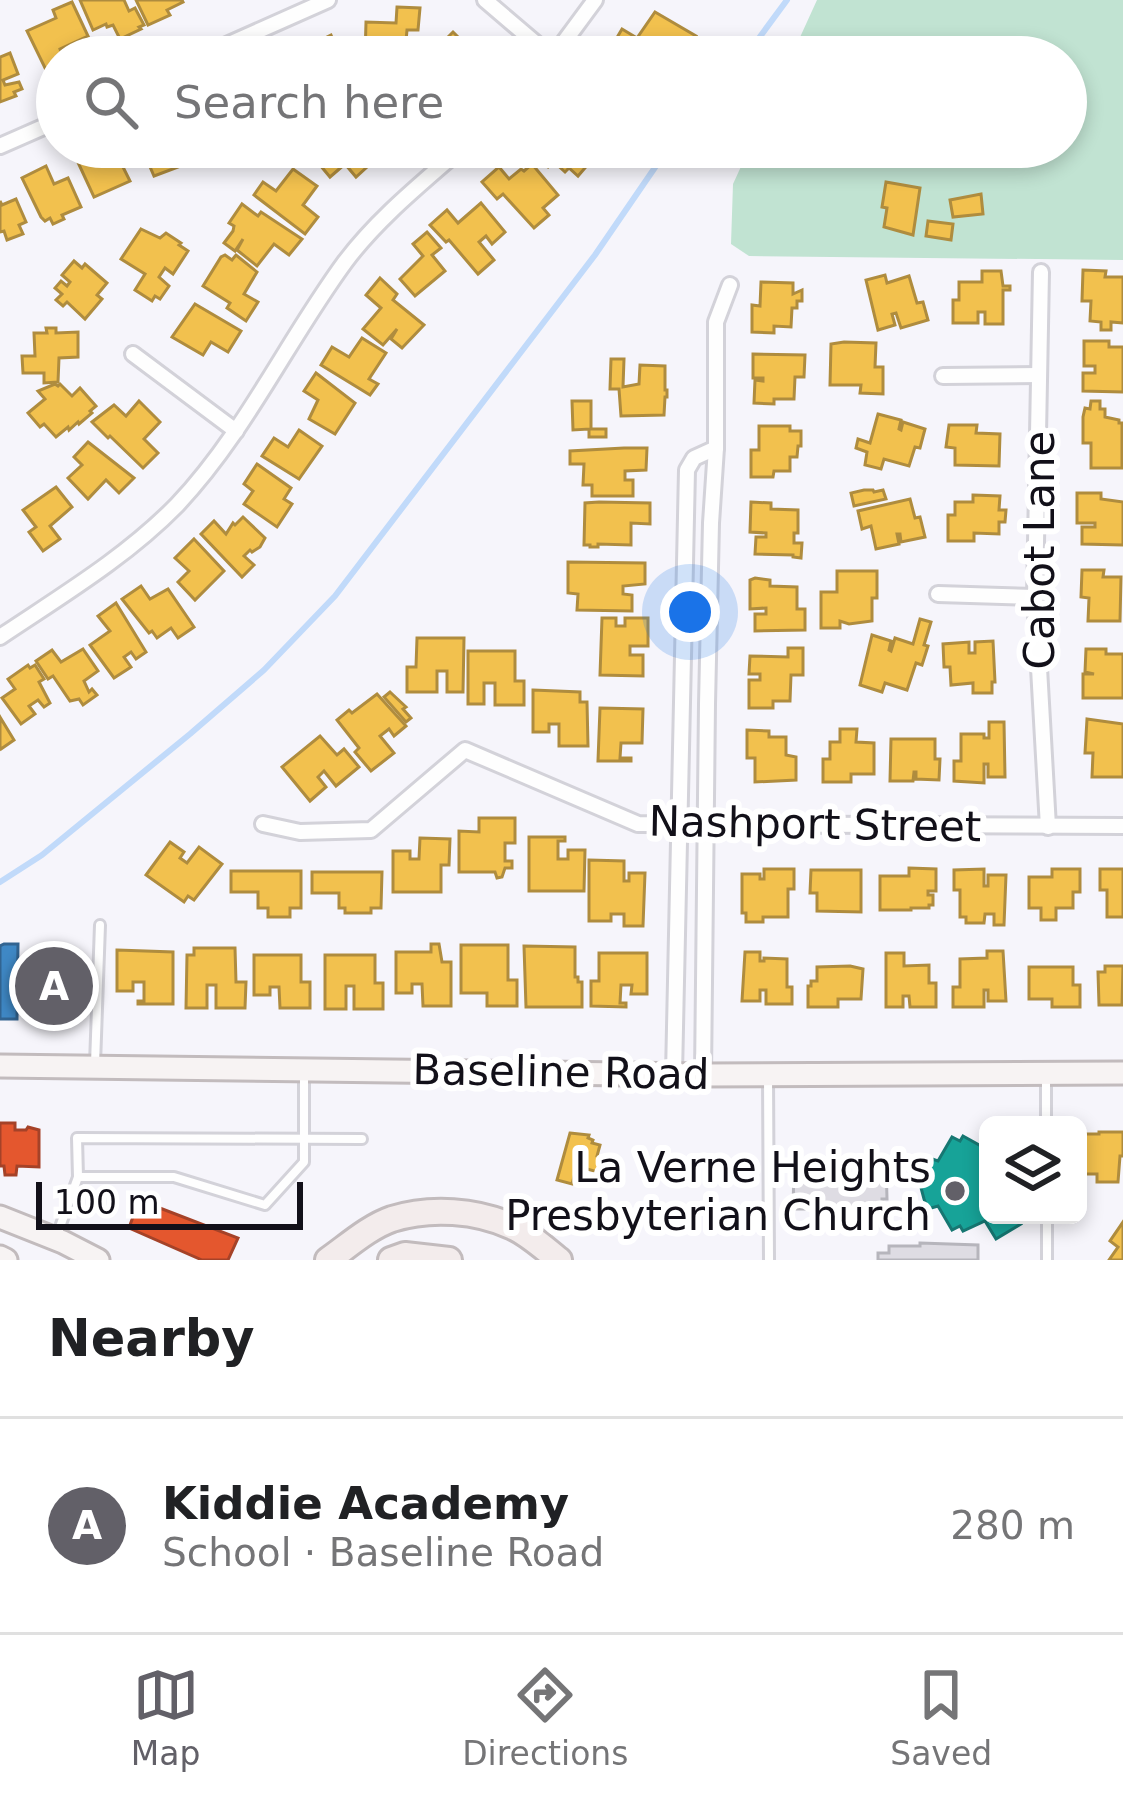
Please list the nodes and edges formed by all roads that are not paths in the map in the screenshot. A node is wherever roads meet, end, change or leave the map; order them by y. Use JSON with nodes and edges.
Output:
{"nodes":[{"id":1,"x":328,"y":0,"type":"edge"},
{"id":2,"x":484,"y":0,"type":"edge"},
{"id":3,"x":595,"y":0,"type":"edge"},
{"id":4,"x":247,"y":36,"type":"edge"},
{"id":5,"x":528,"y":36,"type":"edge"},
{"id":6,"x":568,"y":36,"type":"edge"},
{"id":7,"x":36,"y":130,"type":"edge"},
{"id":8,"x":0,"y":146,"type":"edge"},
{"id":9,"x":441,"y":168,"type":"edge"},
{"id":10,"x":1041,"y":272,"type":"dead end"},
{"id":11,"x":730,"y":285,"type":"dead end"},
{"id":12,"x":133,"y":355,"type":"dead end"},
{"id":13,"x":1039,"y":375,"type":"junction"},
{"id":14,"x":943,"y":376,"type":"dead end"},
{"id":15,"x":236,"y":430,"type":"junction"},
{"id":16,"x":716,"y":448,"type":"junction"},
{"id":17,"x":938,"y":594,"type":"dead end"},
{"id":18,"x":1035,"y":598,"type":"junction"},
{"id":19,"x":0,"y":637,"type":"edge"},
{"id":20,"x":263,"y":824,"type":"dead end"},
{"id":21,"x":678,"y":825,"type":"junction"},
{"id":22,"x":707,"y":825,"type":"junction"},
{"id":23,"x":1123,"y":826,"type":"edge"},
{"id":24,"x":1048,"y":827,"type":"junction"},
{"id":25,"x":100,"y":926,"type":"dead end"},
{"id":26,"x":0,"y":1066,"type":"edge"},
{"id":27,"x":95,"y":1066,"type":"junction"},
{"id":28,"x":304,"y":1069,"type":"junction"},
{"id":29,"x":1046,"y":1073,"type":"junction"},
{"id":30,"x":1123,"y":1073,"type":"edge"},
{"id":31,"x":674,"y":1074,"type":"junction"},
{"id":32,"x":768,"y":1074,"type":"junction"},
{"id":33,"x":703,"y":1075,"type":"junction"},
{"id":34,"x":1046,"y":1116,"type":"edge"},
{"id":35,"x":304,"y":1139,"type":"junction"},
{"id":36,"x":362,"y":1139,"type":"dead end"},
{"id":37,"x":78,"y":1177,"type":"junction"},
{"id":38,"x":0,"y":1217,"type":"edge"},
{"id":39,"x":1047,"y":1224,"type":"edge"},
{"id":40,"x":56,"y":1239,"type":"junction"},
{"id":41,"x":98,"y":1260,"type":"edge"},
{"id":42,"x":328,"y":1260,"type":"edge"},
{"id":43,"x":391,"y":1260,"type":"edge"},
{"id":44,"x":449,"y":1260,"type":"edge"},
{"id":45,"x":559,"y":1260,"type":"edge"},
{"id":46,"x":769,"y":1260,"type":"edge"},
{"id":47,"x":1047,"y":1260,"type":"edge"}],
"edges":[{"from":1,"to":4,"type":"street"},
{"from":2,"to":5,"type":"street"},
{"from":3,"to":6,"type":"street"},
{"from":7,"to":8,"type":"street"},
{"from":9,"to":15,"type":"street"},
{"from":10,"to":13,"type":"street","name":"Cabot Lane"},
{"from":11,"to":16,"type":"street"},
{"from":12,"to":15,"type":"street"},
{"from":13,"to":14,"type":"street"},
{"from":13,"to":18,"type":"street","name":"Cabot Lane"},
{"from":15,"to":19,"type":"street"},
{"from":16,"to":21,"type":"street"},
{"from":16,"to":22,"type":"street"},
{"from":17,"to":18,"type":"street"},
{"from":18,"to":24,"type":"street","name":"Cabot Lane"},
{"from":20,"to":21,"type":"street","name":"Nashport Street"},
{"from":21,"to":22,"type":"street","name":"Nashport Street"},
{"from":21,"to":31,"type":"street"},
{"from":22,"to":24,"type":"street","name":"Nashport Street"},
{"from":22,"to":33,"type":"street"},
{"from":23,"to":24,"type":"street","name":"Nashport Street"},
{"from":25,"to":27,"type":"lane"},
{"from":26,"to":27,"type":"main road","name":"Baseline Road"},
{"from":27,"to":28,"type":"main road","name":"Baseline Road"},
{"from":28,"to":31,"type":"main road","name":"Baseline Road"},
{"from":28,"to":35,"type":"lane"},
{"from":29,"to":30,"type":"main road","name":"Baseline Road"},
{"from":29,"to":32,"type":"main road","name":"Baseline Road"},
{"from":29,"to":34,"type":"lane"},
{"from":31,"to":33,"type":"main road","name":"Baseline Road"},
{"from":32,"to":33,"type":"main road","name":"Baseline Road"},
{"from":32,"to":46,"type":"lane"},
{"from":35,"to":36,"type":"lane"},
{"from":35,"to":37,"type":"lane"},
{"from":35,"to":37,"type":"lane"},
{"from":37,"to":40,"type":"lane"},
{"from":38,"to":40,"type":"main road"},
{"from":39,"to":47,"type":"lane"},
{"from":40,"to":41,"type":"main road"},
{"from":42,"to":45,"type":"highway"},
{"from":43,"to":44,"type":"highway"}]}
